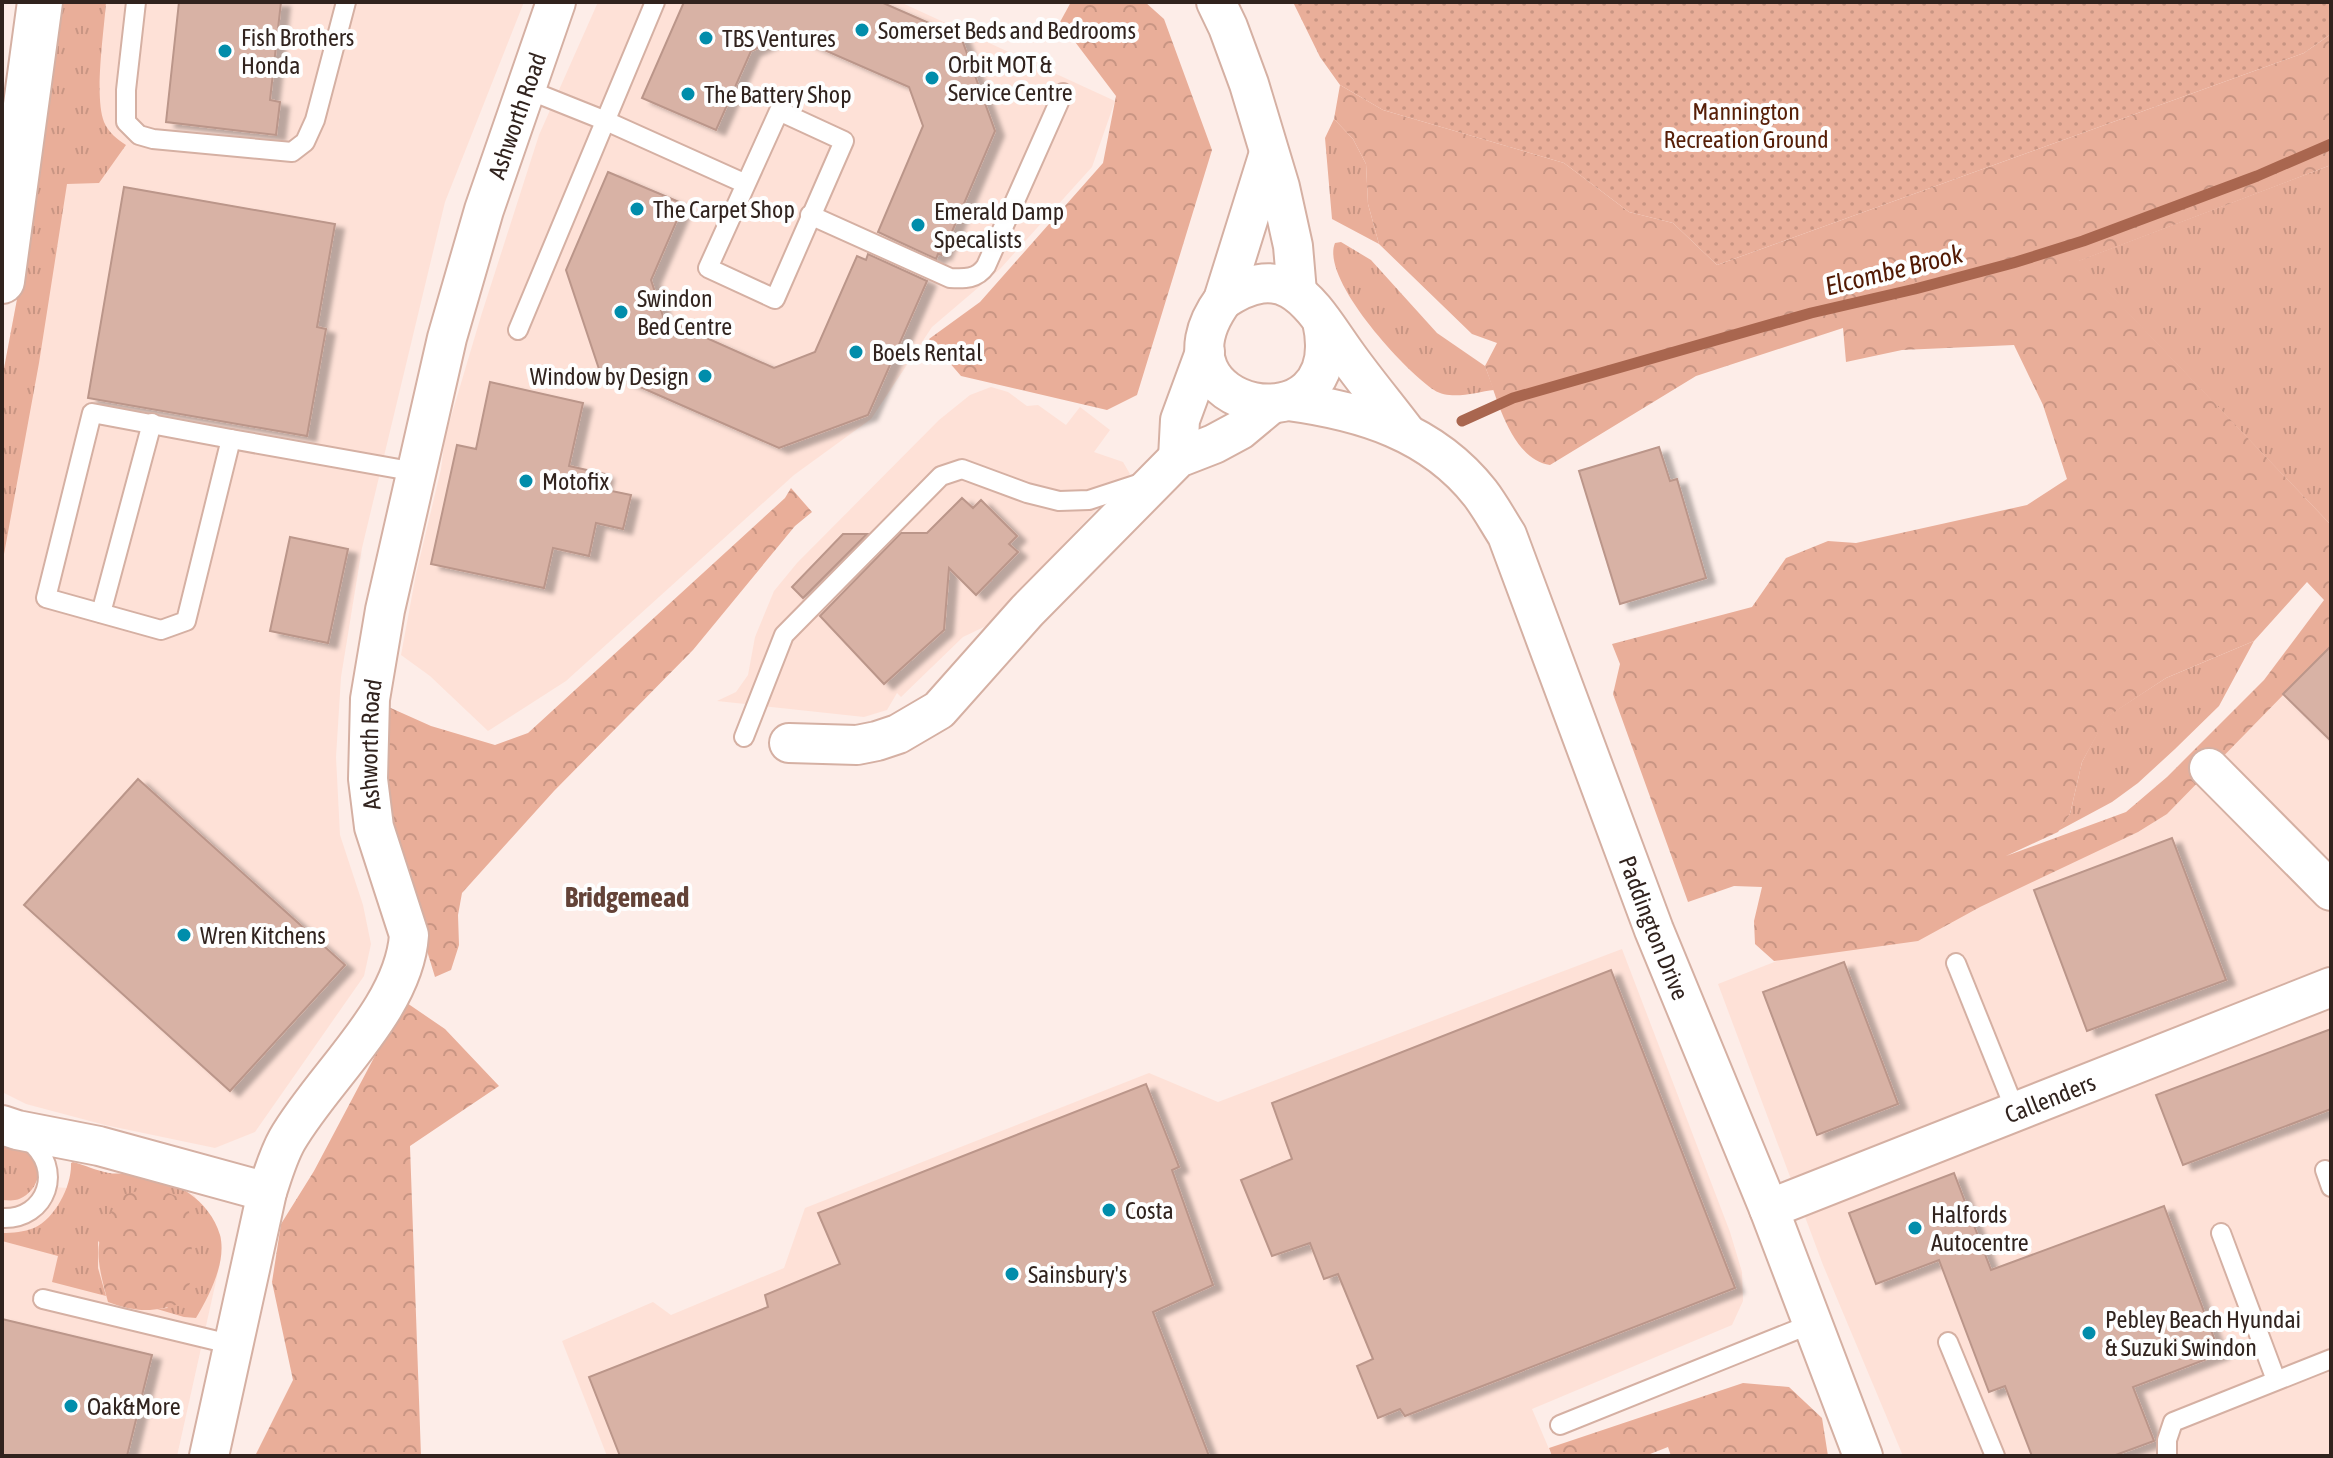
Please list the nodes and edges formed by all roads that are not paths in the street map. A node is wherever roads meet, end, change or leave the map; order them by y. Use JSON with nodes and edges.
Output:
{"nodes":[{"id":1,"x":40,"y":2,"type":"edge"},
{"id":2,"x":136,"y":2,"type":"edge"},
{"id":3,"x":346,"y":2,"type":"edge"},
{"id":4,"x":556,"y":2,"type":"edge"},
{"id":5,"x":655,"y":2,"type":"edge"},
{"id":6,"x":1216,"y":2,"type":"edge"},
{"id":7,"x":526,"y":89,"type":"junction"},
{"id":8,"x":1063,"y":93,"type":"dead end"},
{"id":9,"x":606,"y":121,"type":"junction"},
{"id":10,"x":1269,"y":153,"type":"junction"},
{"id":11,"x":746,"y":184,"type":"junction"},
{"id":12,"x":810,"y":215,"type":"junction"},
{"id":13,"x":2,"y":281,"type":"edge"},
{"id":14,"x":1297,"y":292,"type":"junction"},
{"id":15,"x":1223,"y":300,"type":"junction"},
{"id":16,"x":1322,"y":321,"type":"junction"},
{"id":17,"x":518,"y":330,"type":"dead end"},
{"id":18,"x":1205,"y":352,"type":"junction"},
{"id":19,"x":1279,"y":403,"type":"junction"},
{"id":20,"x":152,"y":423,"type":"junction"},
{"id":21,"x":1405,"y":431,"type":"junction"},
{"id":22,"x":231,"y":439,"type":"junction"},
{"id":23,"x":1168,"y":468,"type":"junction"},
{"id":24,"x":416,"y":472,"type":"junction"},
{"id":25,"x":101,"y":613,"type":"junction"},
{"id":26,"x":744,"y":737,"type":"dead end"},
{"id":27,"x":789,"y":743,"type":"dead end"},
{"id":28,"x":2209,"y":768,"type":"dead end"},
{"id":29,"x":2331,"y":891,"type":"edge"},
{"id":30,"x":1956,"y":963,"type":"dead end"},
{"id":31,"x":2331,"y":987,"type":"edge"},
{"id":32,"x":2016,"y":1112,"type":"junction"},
{"id":33,"x":9,"y":1128,"type":"edge"},
{"id":34,"x":267,"y":1192,"type":"junction"},
{"id":35,"x":1769,"y":1209,"type":"junction"},
{"id":36,"x":2,"y":1218,"type":"edge"},
{"id":37,"x":2221,"y":1233,"type":"dead end"},
{"id":38,"x":43,"y":1299,"type":"dead end"},
{"id":39,"x":1811,"y":1324,"type":"junction"},
{"id":40,"x":1948,"y":1342,"type":"dead end"},
{"id":41,"x":234,"y":1345,"type":"junction"},
{"id":42,"x":2331,"y":1359,"type":"edge"},
{"id":43,"x":2276,"y":1380,"type":"junction"},
{"id":44,"x":1560,"y":1425,"type":"dead end"},
{"id":45,"x":209,"y":1456,"type":"edge"},
{"id":46,"x":1863,"y":1456,"type":"edge"},
{"id":47,"x":1995,"y":1456,"type":"edge"},
{"id":48,"x":2167,"y":1456,"type":"edge"}],
"edges":[{"from":1,"to":13,"type":"main road"},
{"from":2,"to":3,"type":"lane"},
{"from":4,"to":7,"type":"street","name":"Ashworth Road"},
{"from":5,"to":9,"type":"lane"},
{"from":6,"to":10,"type":"street"},
{"from":7,"to":9,"type":"lane"},
{"from":7,"to":24,"type":"street","name":"Ashworth Road"},
{"from":8,"to":12,"type":"lane"},
{"from":9,"to":11,"type":"lane"},
{"from":9,"to":17,"type":"lane"},
{"from":10,"to":14,"type":"street"},
{"from":10,"to":15,"type":"street"},
{"from":11,"to":12,"type":"lane"},
{"from":11,"to":12,"type":"lane"},
{"from":14,"to":15,"type":"street"},
{"from":14,"to":16,"type":"street","name":"Paddington Drive"},
{"from":15,"to":18,"type":"street"},
{"from":16,"to":19,"type":"street"},
{"from":16,"to":21,"type":"street","name":"Paddington Drive"},
{"from":18,"to":19,"type":"street","name":"Paddington Drive"},
{"from":18,"to":23,"type":"street"},
{"from":19,"to":21,"type":"street","name":"Paddington Drive"},
{"from":19,"to":23,"type":"street"},
{"from":20,"to":22,"type":"lane"},
{"from":20,"to":25,"type":"lane"},
{"from":20,"to":25,"type":"lane"},
{"from":21,"to":35,"type":"street","name":"Paddington Drive"},
{"from":22,"to":24,"type":"lane"},
{"from":22,"to":25,"type":"lane"},
{"from":23,"to":26,"type":"lane"},
{"from":23,"to":27,"type":"street"},
{"from":24,"to":34,"type":"street","name":"Ashworth Road"},
{"from":28,"to":29,"type":"street"},
{"from":30,"to":32,"type":"lane"},
{"from":31,"to":32,"type":"street","name":"Callenders"},
{"from":32,"to":35,"type":"street","name":"Callenders"},
{"from":33,"to":34,"type":"street"},
{"from":33,"to":36,"type":"lane"},
{"from":34,"to":41,"type":"street","name":"Ashworth Road"},
{"from":35,"to":39,"type":"street","name":"Paddington Drive"},
{"from":37,"to":43,"type":"lane"},
{"from":38,"to":41,"type":"lane"},
{"from":39,"to":44,"type":"lane"},
{"from":39,"to":46,"type":"street","name":"Paddington Drive"},
{"from":40,"to":47,"type":"lane"},
{"from":41,"to":45,"type":"street","name":"Ashworth Road"},
{"from":42,"to":43,"type":"lane"},
{"from":43,"to":48,"type":"lane"}]}
